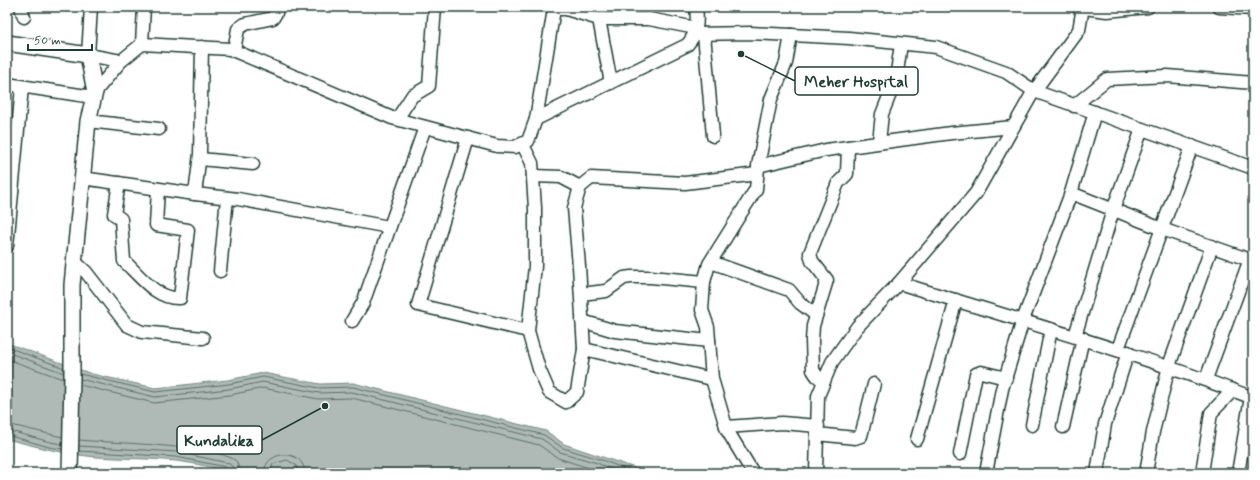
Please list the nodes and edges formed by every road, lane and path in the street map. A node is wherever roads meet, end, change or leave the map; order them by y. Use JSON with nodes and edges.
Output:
{"nodes":[{"id":1,"x":92,"y":7,"type":"edge"},
{"id":2,"x":144,"y":7,"type":"edge"},
{"id":3,"x":274,"y":7,"type":"edge"},
{"id":4,"x":435,"y":7,"type":"edge"},
{"id":5,"x":696,"y":7,"type":"edge"},
{"id":6,"x":1081,"y":7,"type":"edge"},
{"id":7,"x":1148,"y":7,"type":"edge"},
{"id":8,"x":1219,"y":7,"type":"edge"},
{"id":9,"x":559,"y":8,"type":"edge"},
{"id":10,"x":1253,"y":9,"type":"edge"},
{"id":11,"x":599,"y":19,"type":"junction"},
{"id":12,"x":698,"y":32,"type":"junction"},
{"id":13,"x":791,"y":35,"type":"junction"},
{"id":14,"x":7,"y":42,"type":"edge"},
{"id":15,"x":142,"y":44,"type":"junction"},
{"id":16,"x":901,"y":44,"type":"junction"},
{"id":17,"x":202,"y":47,"type":"junction"},
{"id":18,"x":234,"y":50,"type":"junction"},
{"id":19,"x":88,"y":55,"type":"junction"},
{"id":20,"x":121,"y":61,"type":"junction"},
{"id":21,"x":611,"y":83,"type":"junction"},
{"id":22,"x":1253,"y":83,"type":"edge"},
{"id":23,"x":7,"y":84,"type":"edge"},
{"id":24,"x":22,"y":87,"type":"junction"},
{"id":25,"x":1034,"y":91,"type":"junction"},
{"id":26,"x":94,"y":94,"type":"junction"},
{"id":27,"x":1074,"y":106,"type":"junction"},
{"id":28,"x":1095,"y":112,"type":"junction"},
{"id":29,"x":396,"y":119,"type":"junction"},
{"id":30,"x":536,"y":119,"type":"junction"},
{"id":31,"x":88,"y":121,"type":"junction"},
{"id":32,"x":425,"y":127,"type":"junction"},
{"id":33,"x":1013,"y":127,"type":"junction"},
{"id":34,"x":160,"y":128,"type":"dead end"},
{"id":35,"x":1142,"y":129,"type":"junction"},
{"id":36,"x":713,"y":136,"type":"dead end"},
{"id":37,"x":468,"y":138,"type":"junction"},
{"id":38,"x":879,"y":142,"type":"junction"},
{"id":39,"x":523,"y":145,"type":"junction"},
{"id":40,"x":1192,"y":146,"type":"junction"},
{"id":41,"x":848,"y":147,"type":"junction"},
{"id":42,"x":200,"y":159,"type":"junction"},
{"id":43,"x":253,"y":164,"type":"dead end"},
{"id":44,"x":1253,"y":168,"type":"edge"},
{"id":45,"x":757,"y":170,"type":"junction"},
{"id":46,"x":533,"y":176,"type":"junction"},
{"id":47,"x":82,"y":178,"type":"junction"},
{"id":48,"x":119,"y":184,"type":"junction"},
{"id":49,"x":580,"y":187,"type":"junction"},
{"id":50,"x":158,"y":189,"type":"junction"},
{"id":51,"x":1071,"y":193,"type":"junction"},
{"id":52,"x":194,"y":194,"type":"junction"},
{"id":53,"x":227,"y":198,"type":"junction"},
{"id":54,"x":1113,"y":210,"type":"junction"},
{"id":55,"x":389,"y":227,"type":"junction"},
{"id":56,"x":1162,"y":229,"type":"junction"},
{"id":57,"x":7,"y":246,"type":"edge"},
{"id":58,"x":1212,"y":246,"type":"junction"},
{"id":59,"x":1252,"y":260,"type":"edge"},
{"id":60,"x":74,"y":261,"type":"junction"},
{"id":61,"x":711,"y":262,"type":"junction"},
{"id":62,"x":220,"y":271,"type":"dead end"},
{"id":63,"x":704,"y":282,"type":"junction"},
{"id":64,"x":899,"y":283,"type":"junction"},
{"id":65,"x":581,"y":294,"type":"junction"},
{"id":66,"x":956,"y":300,"type":"junction"},
{"id":67,"x":816,"y":315,"type":"junction"},
{"id":68,"x":1023,"y":320,"type":"junction"},
{"id":69,"x":352,"y":321,"type":"dead end"},
{"id":70,"x":582,"y":321,"type":"junction"},
{"id":71,"x":1051,"y":329,"type":"junction"},
{"id":72,"x":528,"y":331,"type":"junction"},
{"id":73,"x":1079,"y":337,"type":"junction"},
{"id":74,"x":203,"y":338,"type":"dead end"},
{"id":75,"x":709,"y":341,"type":"junction"},
{"id":76,"x":584,"y":349,"type":"junction"},
{"id":77,"x":1123,"y":351,"type":"junction"},
{"id":78,"x":1169,"y":366,"type":"junction"},
{"id":79,"x":1006,"y":378,"type":"junction"},
{"id":80,"x":712,"y":379,"type":"junction"},
{"id":81,"x":1206,"y":379,"type":"junction"},
{"id":82,"x":824,"y":381,"type":"junction"},
{"id":83,"x":874,"y":384,"type":"dead end"},
{"id":84,"x":1233,"y":390,"type":"junction"},
{"id":85,"x":1252,"y":397,"type":"edge"},
{"id":86,"x":1032,"y":425,"type":"dead end"},
{"id":87,"x":726,"y":427,"type":"junction"},
{"id":88,"x":1063,"y":427,"type":"dead end"},
{"id":89,"x":818,"y":430,"type":"junction"},
{"id":90,"x":917,"y":439,"type":"dead end"},
{"id":91,"x":960,"y":454,"type":"dead end"},
{"id":92,"x":70,"y":473,"type":"edge"},
{"id":93,"x":753,"y":473,"type":"edge"},
{"id":94,"x":816,"y":473,"type":"edge"},
{"id":95,"x":986,"y":473,"type":"edge"},
{"id":96,"x":1097,"y":473,"type":"edge"},
{"id":97,"x":1146,"y":473,"type":"edge"},
{"id":98,"x":1202,"y":473,"type":"edge"},
{"id":99,"x":1238,"y":473,"type":"edge"}],
"edges":[{"from":1,"to":19,"type":"street"},
{"from":2,"to":15,"type":"street"},
{"from":3,"to":18,"type":"street"},
{"from":4,"to":29,"type":"street"},
{"from":5,"to":12,"type":"street"},
{"from":6,"to":7,"type":"street"},
{"from":6,"to":25,"type":"street"},
{"from":8,"to":10,"type":"street"},
{"from":9,"to":11,"type":"street"},
{"from":9,"to":30,"type":"street"},
{"from":11,"to":12,"type":"street"},
{"from":11,"to":21,"type":"street"},
{"from":12,"to":13,"type":"street"},
{"from":12,"to":21,"type":"street"},
{"from":12,"to":36,"type":"street"},
{"from":13,"to":16,"type":"street"},
{"from":13,"to":45,"type":"street"},
{"from":14,"to":19,"type":"main road"},
{"from":15,"to":17,"type":"street"},
{"from":15,"to":20,"type":"street"},
{"from":16,"to":25,"type":"street"},
{"from":16,"to":38,"type":"street"},
{"from":17,"to":18,"type":"street"},
{"from":17,"to":42,"type":"street"},
{"from":18,"to":29,"type":"street"},
{"from":19,"to":20,"type":"street"},
{"from":19,"to":26,"type":"main road"},
{"from":20,"to":26,"type":"street"},
{"from":21,"to":30,"type":"street"},
{"from":22,"to":27,"type":"street"},
{"from":23,"to":24,"type":"street"},
{"from":24,"to":26,"type":"street"},
{"from":24,"to":57,"type":"street"},
{"from":25,"to":27,"type":"street"},
{"from":25,"to":33,"type":"street"},
{"from":26,"to":31,"type":"main road"},
{"from":27,"to":28,"type":"street"},
{"from":28,"to":35,"type":"street"},
{"from":28,"to":51,"type":"street"},
{"from":29,"to":32,"type":"street"},
{"from":30,"to":39,"type":"street"},
{"from":31,"to":34,"type":"street"},
{"from":31,"to":47,"type":"main road"},
{"from":32,"to":37,"type":"street"},
{"from":32,"to":55,"type":"street"},
{"from":33,"to":38,"type":"street"},
{"from":33,"to":64,"type":"street"},
{"from":35,"to":40,"type":"street"},
{"from":35,"to":54,"type":"street"},
{"from":37,"to":39,"type":"street"},
{"from":37,"to":72,"type":"street"},
{"from":38,"to":41,"type":"street"},
{"from":39,"to":46,"type":"street"},
{"from":40,"to":44,"type":"street"},
{"from":40,"to":56,"type":"street"},
{"from":41,"to":45,"type":"street"},
{"from":41,"to":67,"type":"street"},
{"from":42,"to":43,"type":"street"},
{"from":42,"to":52,"type":"street"},
{"from":45,"to":49,"type":"street"},
{"from":45,"to":61,"type":"street"},
{"from":46,"to":49,"type":"street"},
{"from":46,"to":72,"type":"street"},
{"from":47,"to":48,"type":"street"},
{"from":47,"to":60,"type":"main road"},
{"from":48,"to":50,"type":"street"},
{"from":48,"to":50,"type":"street"},
{"from":49,"to":65,"type":"street"},
{"from":50,"to":52,"type":"street"},
{"from":51,"to":54,"type":"street"},
{"from":51,"to":68,"type":"street"},
{"from":52,"to":53,"type":"street"},
{"from":53,"to":55,"type":"street"},
{"from":53,"to":62,"type":"street"},
{"from":54,"to":56,"type":"street"},
{"from":54,"to":73,"type":"street"},
{"from":55,"to":69,"type":"street"},
{"from":56,"to":58,"type":"street"},
{"from":56,"to":77,"type":"street"},
{"from":58,"to":59,"type":"street"},
{"from":58,"to":78,"type":"street"},
{"from":59,"to":81,"type":"street"},
{"from":60,"to":74,"type":"street"},
{"from":60,"to":92,"type":"main road"},
{"from":61,"to":63,"type":"street"},
{"from":61,"to":67,"type":"street"},
{"from":63,"to":65,"type":"street"},
{"from":63,"to":75,"type":"street"},
{"from":64,"to":66,"type":"street"},
{"from":64,"to":82,"type":"street"},
{"from":65,"to":70,"type":"street"},
{"from":66,"to":68,"type":"street"},
{"from":66,"to":90,"type":"street"},
{"from":67,"to":82,"type":"street"},
{"from":68,"to":71,"type":"street"},
{"from":68,"to":79,"type":"street"},
{"from":70,"to":75,"type":"street"},
{"from":70,"to":76,"type":"street"},
{"from":71,"to":73,"type":"street"},
{"from":71,"to":86,"type":"street"},
{"from":72,"to":76,"type":"street"},
{"from":73,"to":77,"type":"street"},
{"from":73,"to":88,"type":"street"},
{"from":75,"to":80,"type":"street"},
{"from":76,"to":80,"type":"street"},
{"from":77,"to":78,"type":"street"},
{"from":77,"to":96,"type":"street"},
{"from":78,"to":81,"type":"street"},
{"from":78,"to":97,"type":"street"},
{"from":79,"to":91,"type":"street"},
{"from":79,"to":95,"type":"street"},
{"from":80,"to":87,"type":"street"},
{"from":81,"to":84,"type":"street"},
{"from":82,"to":89,"type":"street"},
{"from":83,"to":89,"type":"street"},
{"from":84,"to":85,"type":"street"},
{"from":84,"to":98,"type":"street"},
{"from":85,"to":99,"type":"street"},
{"from":87,"to":89,"type":"street"},
{"from":87,"to":93,"type":"street"},
{"from":89,"to":94,"type":"street"}]}
